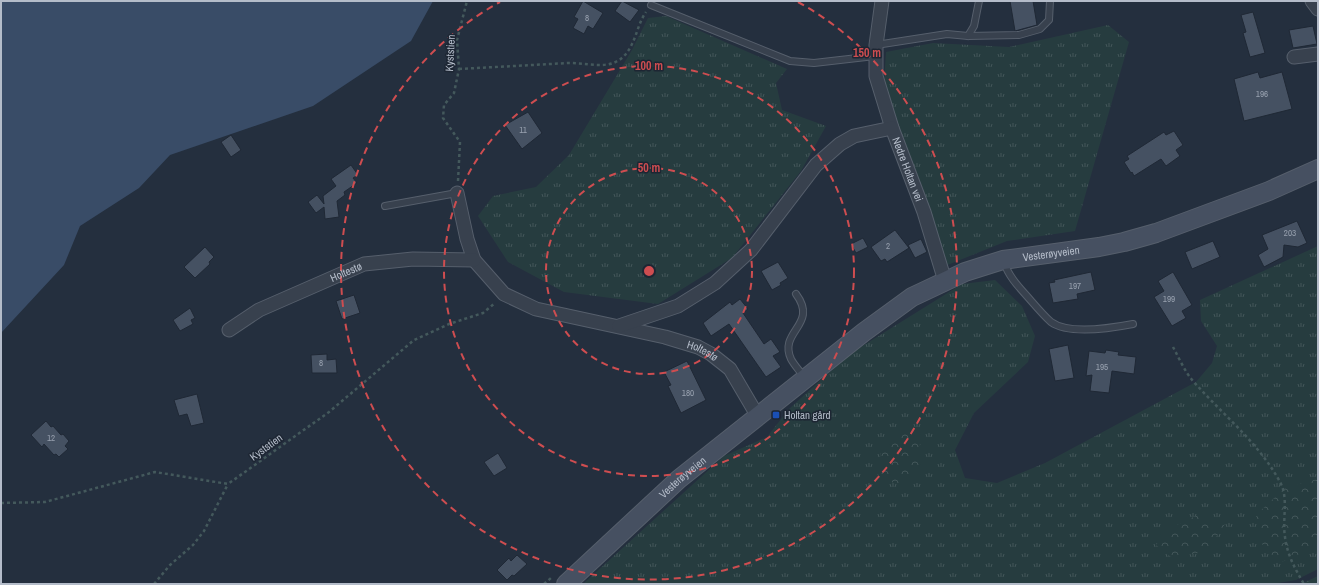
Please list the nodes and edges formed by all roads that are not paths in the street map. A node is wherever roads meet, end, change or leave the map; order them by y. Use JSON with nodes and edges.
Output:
{"nodes":[{"id":1,"x":882,"y":1,"type":"edge"},
{"id":2,"x":979,"y":1,"type":"edge"},
{"id":3,"x":1050,"y":1,"type":"edge"},
{"id":4,"x":1312,"y":1,"type":"edge"},
{"id":5,"x":651,"y":5,"type":"road end"},
{"id":6,"x":1318,"y":9,"type":"edge"},
{"id":7,"x":968,"y":36,"type":"junction"},
{"id":8,"x":875,"y":50,"type":"junction"},
{"id":9,"x":1318,"y":54,"type":"edge"},
{"id":10,"x":1294,"y":57,"type":"dead end"},
{"id":11,"x":892,"y":128,"type":"junction"},
{"id":12,"x":1318,"y":169,"type":"edge"},
{"id":13,"x":457,"y":194,"type":"joint"},
{"id":14,"x":385,"y":206,"type":"dead end"},
{"id":15,"x":474,"y":260,"type":"junction"},
{"id":16,"x":1003,"y":260,"type":"junction"},
{"id":17,"x":945,"y":282,"type":"junction"},
{"id":18,"x":796,"y":294,"type":"dead end"},
{"id":19,"x":1133,"y":324,"type":"dead end"},
{"id":20,"x":619,"y":326,"type":"junction"},
{"id":21,"x":229,"y":330,"type":"dead end"},
{"id":22,"x":805,"y":378,"type":"junction"},
{"id":23,"x":757,"y":415,"type":"junction"},
{"id":24,"x":562,"y":579,"type":"edge"}],
"edges":[{"from":1,"to":8,"type":"street","name":"Nedre Holtan vei"},
{"from":2,"to":7,"type":"lane"},
{"from":3,"to":7,"type":"lane"},
{"from":4,"to":6,"type":"street"},
{"from":5,"to":8,"type":"lane"},
{"from":7,"to":8,"type":"lane"},
{"from":8,"to":11,"type":"street","name":"Nedre Holtan vei"},
{"from":9,"to":10,"type":"street"},
{"from":11,"to":17,"type":"street","name":"Nedre Holtan vei"},
{"from":11,"to":20,"type":"street"},
{"from":12,"to":16,"type":"main road","name":"Vesterøyveien"},
{"from":13,"to":14,"type":"lane"},
{"from":13,"to":15,"type":"street","name":"Holtestø"},
{"from":15,"to":20,"type":"street","name":"Holtestø"},
{"from":15,"to":21,"type":"street","name":"Holtestø"},
{"from":16,"to":17,"type":"main road","name":"Vesterøyveien"},
{"from":16,"to":19,"type":"lane"},
{"from":17,"to":22,"type":"main road","name":"Vesterøyveien"},
{"from":18,"to":22,"type":"lane"},
{"from":20,"to":23,"type":"street","name":"Holtestø"},
{"from":22,"to":23,"type":"main road","name":"Vesterøyveien"},
{"from":23,"to":24,"type":"main road","name":"Vesterøyveien"}]}
